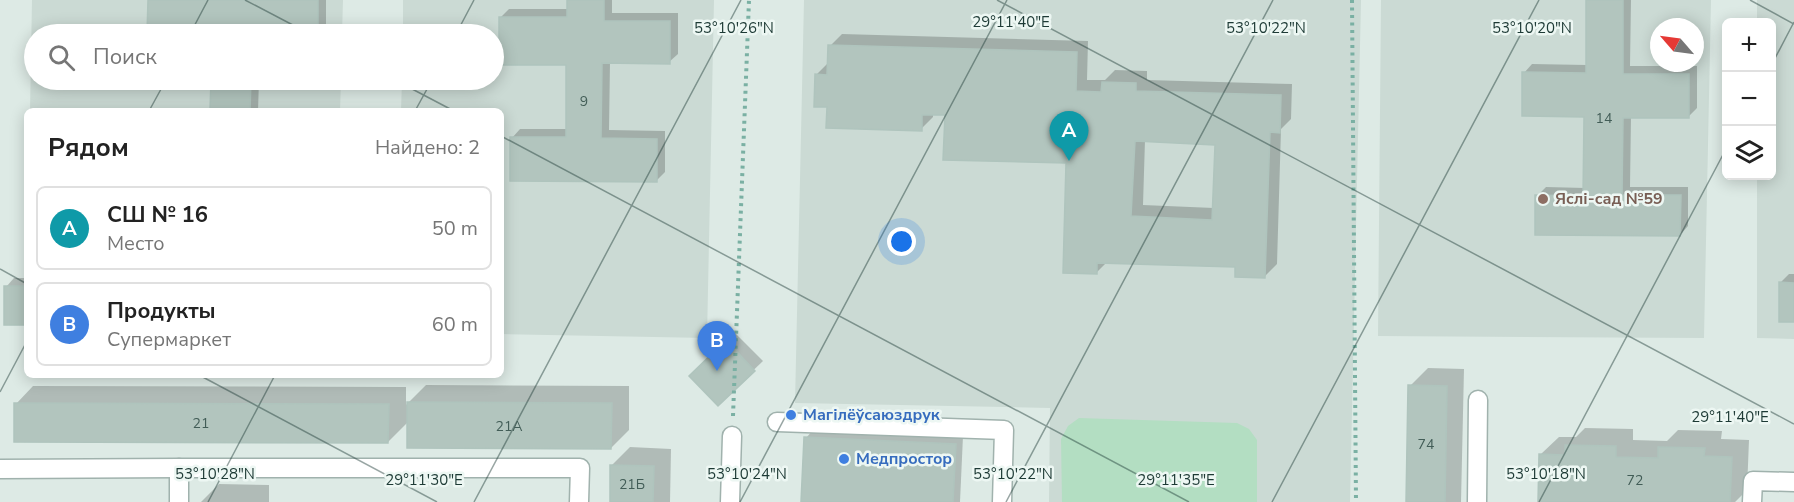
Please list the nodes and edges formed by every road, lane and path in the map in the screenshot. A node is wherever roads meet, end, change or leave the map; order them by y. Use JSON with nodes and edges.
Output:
{"nodes":[{"id":1,"x":749,"y":0,"type":"edge"},
{"id":2,"x":1352,"y":0,"type":"edge"},
{"id":3,"x":1478,"y":400,"type":"dead end"},
{"id":4,"x":777,"y":422,"type":"dead end"},
{"id":5,"x":732,"y":436,"type":"joint"},
{"id":6,"x":179,"y":468,"type":"junction"},
{"id":7,"x":0,"y":469,"type":"edge"},
{"id":8,"x":1794,"y":482,"type":"edge"},
{"id":9,"x":179,"y":502,"type":"edge"},
{"id":10,"x":579,"y":502,"type":"edge"},
{"id":11,"x":730,"y":502,"type":"edge"},
{"id":12,"x":1002,"y":502,"type":"edge"},
{"id":13,"x":1356,"y":502,"type":"edge"},
{"id":14,"x":1477,"y":502,"type":"edge"},
{"id":15,"x":1752,"y":502,"type":"edge"}],
"edges":[{"from":1,"to":5,"type":"path"},
{"from":2,"to":13,"type":"path"},
{"from":3,"to":14,"type":"lane"},
{"from":4,"to":12,"type":"lane"},
{"from":5,"to":11,"type":"lane"},
{"from":6,"to":7,"type":"lane"},
{"from":6,"to":9,"type":"lane"},
{"from":6,"to":10,"type":"lane"},
{"from":8,"to":15,"type":"lane"}]}
